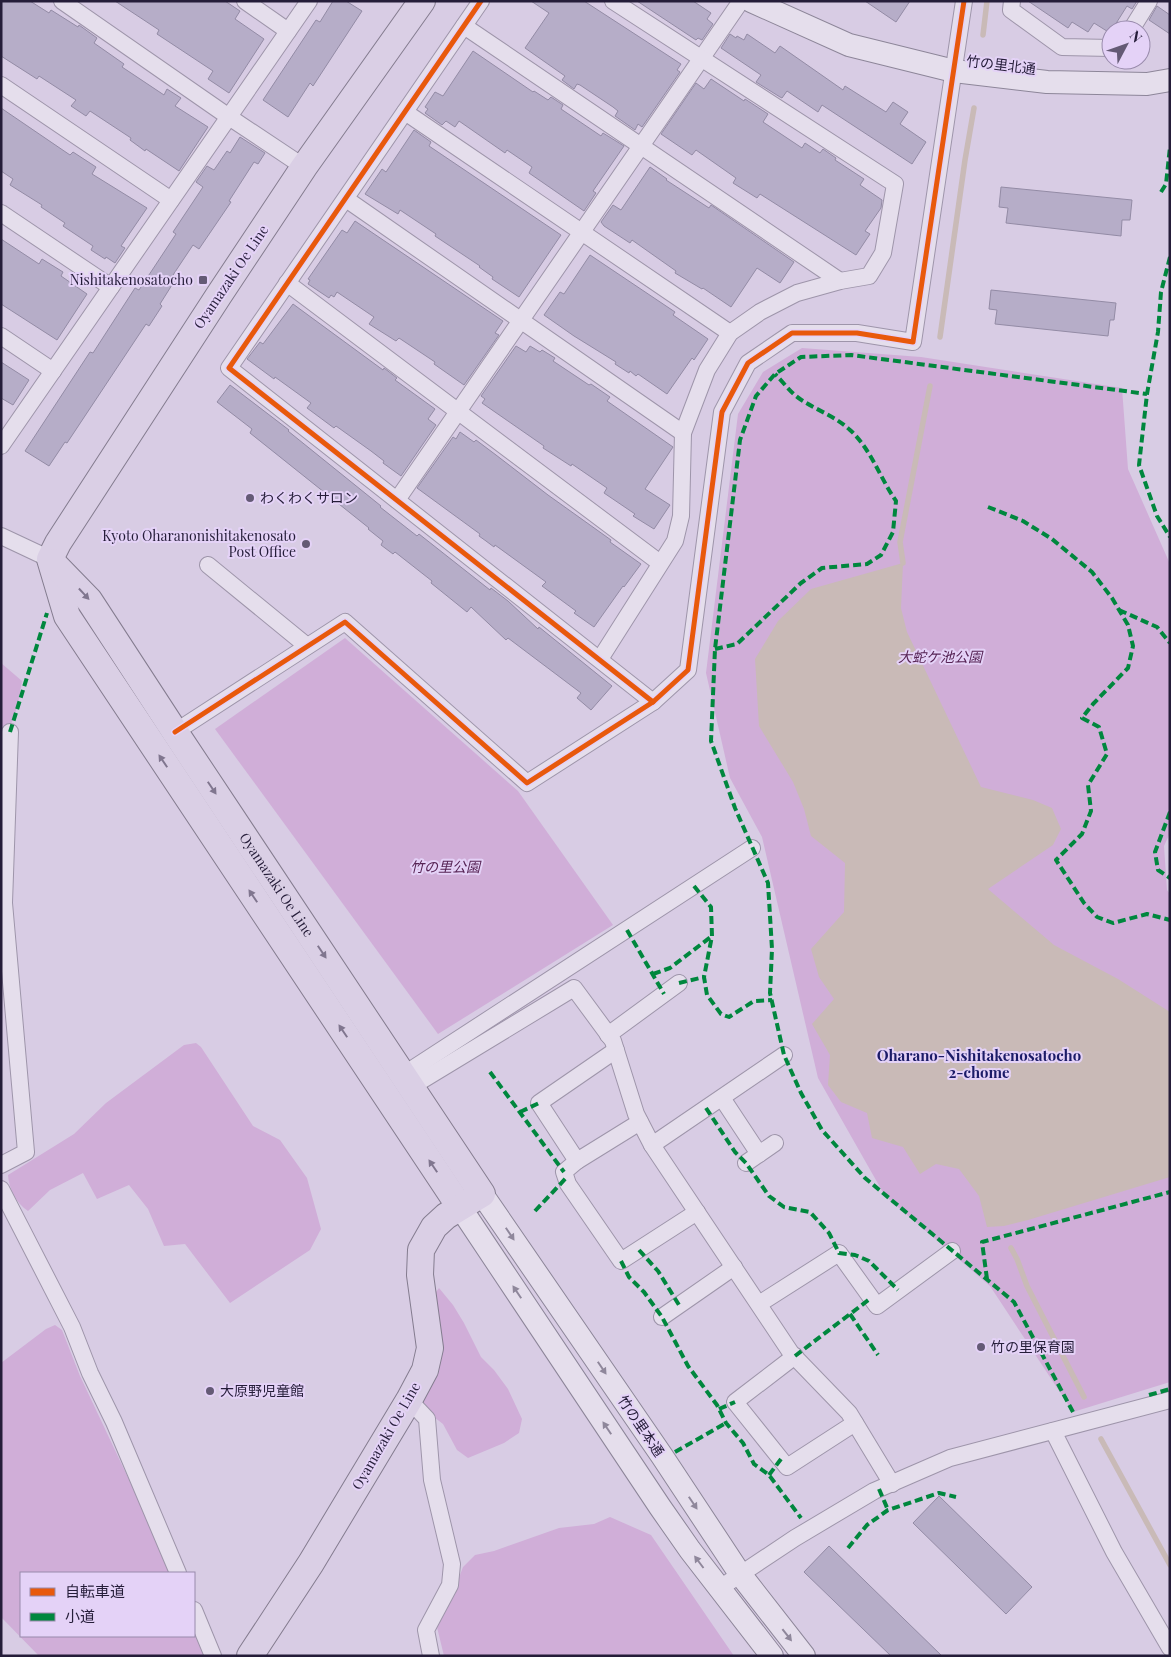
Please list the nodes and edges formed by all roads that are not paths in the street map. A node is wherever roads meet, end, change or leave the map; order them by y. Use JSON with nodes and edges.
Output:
{"nodes":[{"id":1,"x":62,"y":1,"type":"edge"},
{"id":2,"x":245,"y":1,"type":"edge"},
{"id":3,"x":309,"y":1,"type":"edge"},
{"id":4,"x":422,"y":1,"type":"edge"},
{"id":5,"x":481,"y":1,"type":"edge"},
{"id":6,"x":612,"y":1,"type":"edge"},
{"id":7,"x":741,"y":1,"type":"edge"},
{"id":8,"x":751,"y":1,"type":"edge"},
{"id":9,"x":964,"y":1,"type":"edge"},
{"id":10,"x":1012,"y":1,"type":"edge"},
{"id":11,"x":1149,"y":1,"type":"edge"},
{"id":12,"x":1137,"y":20,"type":"edge"},
{"id":13,"x":464,"y":26,"type":"junction"},
{"id":14,"x":288,"y":31,"type":"junction"},
{"id":15,"x":1101,"y":48,"type":"edge"},
{"id":16,"x":702,"y":59,"type":"junction"},
{"id":17,"x":954,"y":71,"type":"junction"},
{"id":18,"x":1170,"y":80,"type":"edge"},
{"id":19,"x":1,"y":85,"type":"edge"},
{"id":20,"x":405,"y":112,"type":"junction"},
{"id":21,"x":229,"y":117,"type":"junction"},
{"id":22,"x":641,"y":146,"type":"junction"},
{"id":23,"x":304,"y":167,"type":"junction"},
{"id":24,"x":346,"y":198,"type":"junction"},
{"id":25,"x":171,"y":200,"type":"junction"},
{"id":26,"x":1,"y":213,"type":"edge"},
{"id":27,"x":582,"y":232,"type":"junction"},
{"id":28,"x":840,"y":281,"type":"junction"},
{"id":29,"x":288,"y":283,"type":"junction"},
{"id":30,"x":111,"y":287,"type":"junction"},
{"id":31,"x":521,"y":321,"type":"junction"},
{"id":32,"x":730,"y":333,"type":"junction"},
{"id":33,"x":1,"y":336,"type":"edge"},
{"id":34,"x":53,"y":371,"type":"junction"},
{"id":35,"x":458,"y":412,"type":"junction"},
{"id":36,"x":683,"y":434,"type":"junction"},
{"id":37,"x":1,"y":446,"type":"edge"},
{"id":38,"x":397,"y":500,"type":"junction"},
{"id":39,"x":1,"y":536,"type":"edge"},
{"id":40,"x":50,"y":560,"type":"junction"},
{"id":41,"x":660,"y":563,"type":"junction"},
{"id":42,"x":208,"y":564,"type":"dead end"},
{"id":43,"x":307,"y":646,"type":"junction"},
{"id":44,"x":600,"y":659,"type":"junction"},
{"id":45,"x":653,"y":702,"type":"junction"},
{"id":46,"x":10,"y":732,"type":"dead end"},
{"id":47,"x":175,"y":732,"type":"junction"},
{"id":48,"x":752,"y":848,"type":"dead end"},
{"id":49,"x":679,"y":982,"type":"dead end"},
{"id":50,"x":608,"y":1035,"type":"junction"},
{"id":51,"x":616,"y":1050,"type":"junction"},
{"id":52,"x":784,"y":1055,"type":"dead end"},
{"id":53,"x":407,"y":1081,"type":"junction"},
{"id":54,"x":722,"y":1098,"type":"junction"},
{"id":55,"x":640,"y":1122,"type":"junction"},
{"id":56,"x":776,"y":1143,"type":"dead end"},
{"id":57,"x":652,"y":1145,"type":"junction"},
{"id":58,"x":577,"y":1161,"type":"junction"},
{"id":59,"x":1,"y":1166,"type":"edge"},
{"id":60,"x":1,"y":1189,"type":"edge"},
{"id":61,"x":471,"y":1200,"type":"junction"},
{"id":62,"x":697,"y":1212,"type":"junction"},
{"id":63,"x":952,"y":1251,"type":"dead end"},
{"id":64,"x":734,"y":1267,"type":"junction"},
{"id":65,"x":759,"y":1304,"type":"junction"},
{"id":66,"x":662,"y":1317,"type":"dead end"},
{"id":67,"x":795,"y":1356,"type":"junction"},
{"id":68,"x":408,"y":1400,"type":"junction"},
{"id":69,"x":1170,"y":1400,"type":"edge"},
{"id":70,"x":855,"y":1423,"type":"junction"},
{"id":71,"x":1053,"y":1431,"type":"junction"},
{"id":72,"x":892,"y":1484,"type":"junction"},
{"id":73,"x":178,"y":1572,"type":"edge"},
{"id":74,"x":740,"y":1574,"type":"junction"},
{"id":75,"x":720,"y":1588,"type":"junction"},
{"id":76,"x":195,"y":1612,"type":"edge"},
{"id":77,"x":1170,"y":1648,"type":"edge"},
{"id":78,"x":213,"y":1656,"type":"edge"},
{"id":79,"x":250,"y":1656,"type":"edge"},
{"id":80,"x":431,"y":1656,"type":"edge"},
{"id":81,"x":772,"y":1656,"type":"edge"},
{"id":82,"x":804,"y":1656,"type":"edge"}],
"edges":[{"from":1,"to":21,"type":"street"},
{"from":2,"to":14,"type":"street"},
{"from":3,"to":14,"type":"street"},
{"from":4,"to":23,"type":"main road","name":"Oyamazaki Oe Line"},
{"from":5,"to":13,"type":"street"},
{"from":6,"to":16,"type":"street"},
{"from":7,"to":16,"type":"street"},
{"from":8,"to":17,"type":"street","name":"竹の里北通"},
{"from":9,"to":17,"type":"street"},
{"from":10,"to":15,"type":"street"},
{"from":11,"to":12,"type":"street"},
{"from":13,"to":20,"type":"street"},
{"from":13,"to":22,"type":"street"},
{"from":14,"to":21,"type":"street"},
{"from":16,"to":22,"type":"street"},
{"from":16,"to":28,"type":"street"},
{"from":17,"to":18,"type":"street","name":"竹の里北通"},
{"from":17,"to":45,"type":"street"},
{"from":19,"to":25,"type":"street"},
{"from":20,"to":24,"type":"street"},
{"from":20,"to":27,"type":"street"},
{"from":21,"to":23,"type":"street"},
{"from":21,"to":25,"type":"street"},
{"from":22,"to":27,"type":"street"},
{"from":22,"to":28,"type":"street"},
{"from":23,"to":40,"type":"main road","name":"Oyamazaki Oe Line"},
{"from":24,"to":29,"type":"street"},
{"from":24,"to":31,"type":"street"},
{"from":25,"to":30,"type":"street"},
{"from":26,"to":30,"type":"street"},
{"from":27,"to":31,"type":"street"},
{"from":27,"to":32,"type":"street"},
{"from":28,"to":32,"type":"street"},
{"from":29,"to":35,"type":"street"},
{"from":29,"to":38,"type":"street"},
{"from":30,"to":34,"type":"street"},
{"from":31,"to":35,"type":"street"},
{"from":31,"to":36,"type":"street"},
{"from":32,"to":36,"type":"street"},
{"from":33,"to":34,"type":"street"},
{"from":34,"to":37,"type":"street"},
{"from":35,"to":38,"type":"street"},
{"from":35,"to":41,"type":"street"},
{"from":36,"to":41,"type":"street"},
{"from":38,"to":44,"type":"street"},
{"from":39,"to":40,"type":"street"},
{"from":40,"to":47,"type":"main road","name":"Oyamazaki Oe Line","one_way":true},
{"from":61,"to":40,"type":"main road","name":"Oyamazaki Oe Line","one_way":true},
{"from":41,"to":44,"type":"street"},
{"from":42,"to":43,"type":"street"},
{"from":43,"to":45,"type":"street"},
{"from":43,"to":47,"type":"street"},
{"from":44,"to":45,"type":"street"},
{"from":46,"to":59,"type":"street"},
{"from":47,"to":53,"type":"main road","name":"Oyamazaki Oe Line","one_way":true},
{"from":48,"to":53,"type":"street"},
{"from":49,"to":50,"type":"street"},
{"from":50,"to":51,"type":"street"},
{"from":50,"to":53,"type":"street"},
{"from":51,"to":55,"type":"street"},
{"from":51,"to":58,"type":"street"},
{"from":52,"to":54,"type":"street"},
{"from":53,"to":61,"type":"main road","name":"Oyamazaki Oe Line"},
{"from":54,"to":56,"type":"street"},
{"from":54,"to":57,"type":"street"},
{"from":55,"to":57,"type":"street"},
{"from":55,"to":58,"type":"street"},
{"from":57,"to":62,"type":"street"},
{"from":58,"to":62,"type":"street"},
{"from":60,"to":73,"type":"street"},
{"from":61,"to":68,"type":"main road","name":"Oyamazaki Oe Line"},
{"from":61,"to":74,"type":"street","name":"竹の里本通","one_way":true},
{"from":75,"to":61,"type":"street","name":"竹の里本通","one_way":true},
{"from":62,"to":64,"type":"street"},
{"from":63,"to":65,"type":"street"},
{"from":64,"to":65,"type":"street"},
{"from":64,"to":66,"type":"street"},
{"from":65,"to":67,"type":"street"},
{"from":67,"to":70,"type":"street"},
{"from":67,"to":70,"type":"street"},
{"from":68,"to":79,"type":"main road","name":"Oyamazaki Oe Line"},
{"from":68,"to":80,"type":"street"},
{"from":69,"to":71,"type":"street"},
{"from":70,"to":72,"type":"street"},
{"from":71,"to":72,"type":"street"},
{"from":71,"to":77,"type":"street"},
{"from":72,"to":74,"type":"street"},
{"from":74,"to":75,"type":"street"},
{"from":74,"to":82,"type":"street","name":"竹の里本通","one_way":true},
{"from":75,"to":81,"type":"street","name":"竹の里本通"},
{"from":76,"to":78,"type":"street"}]}
